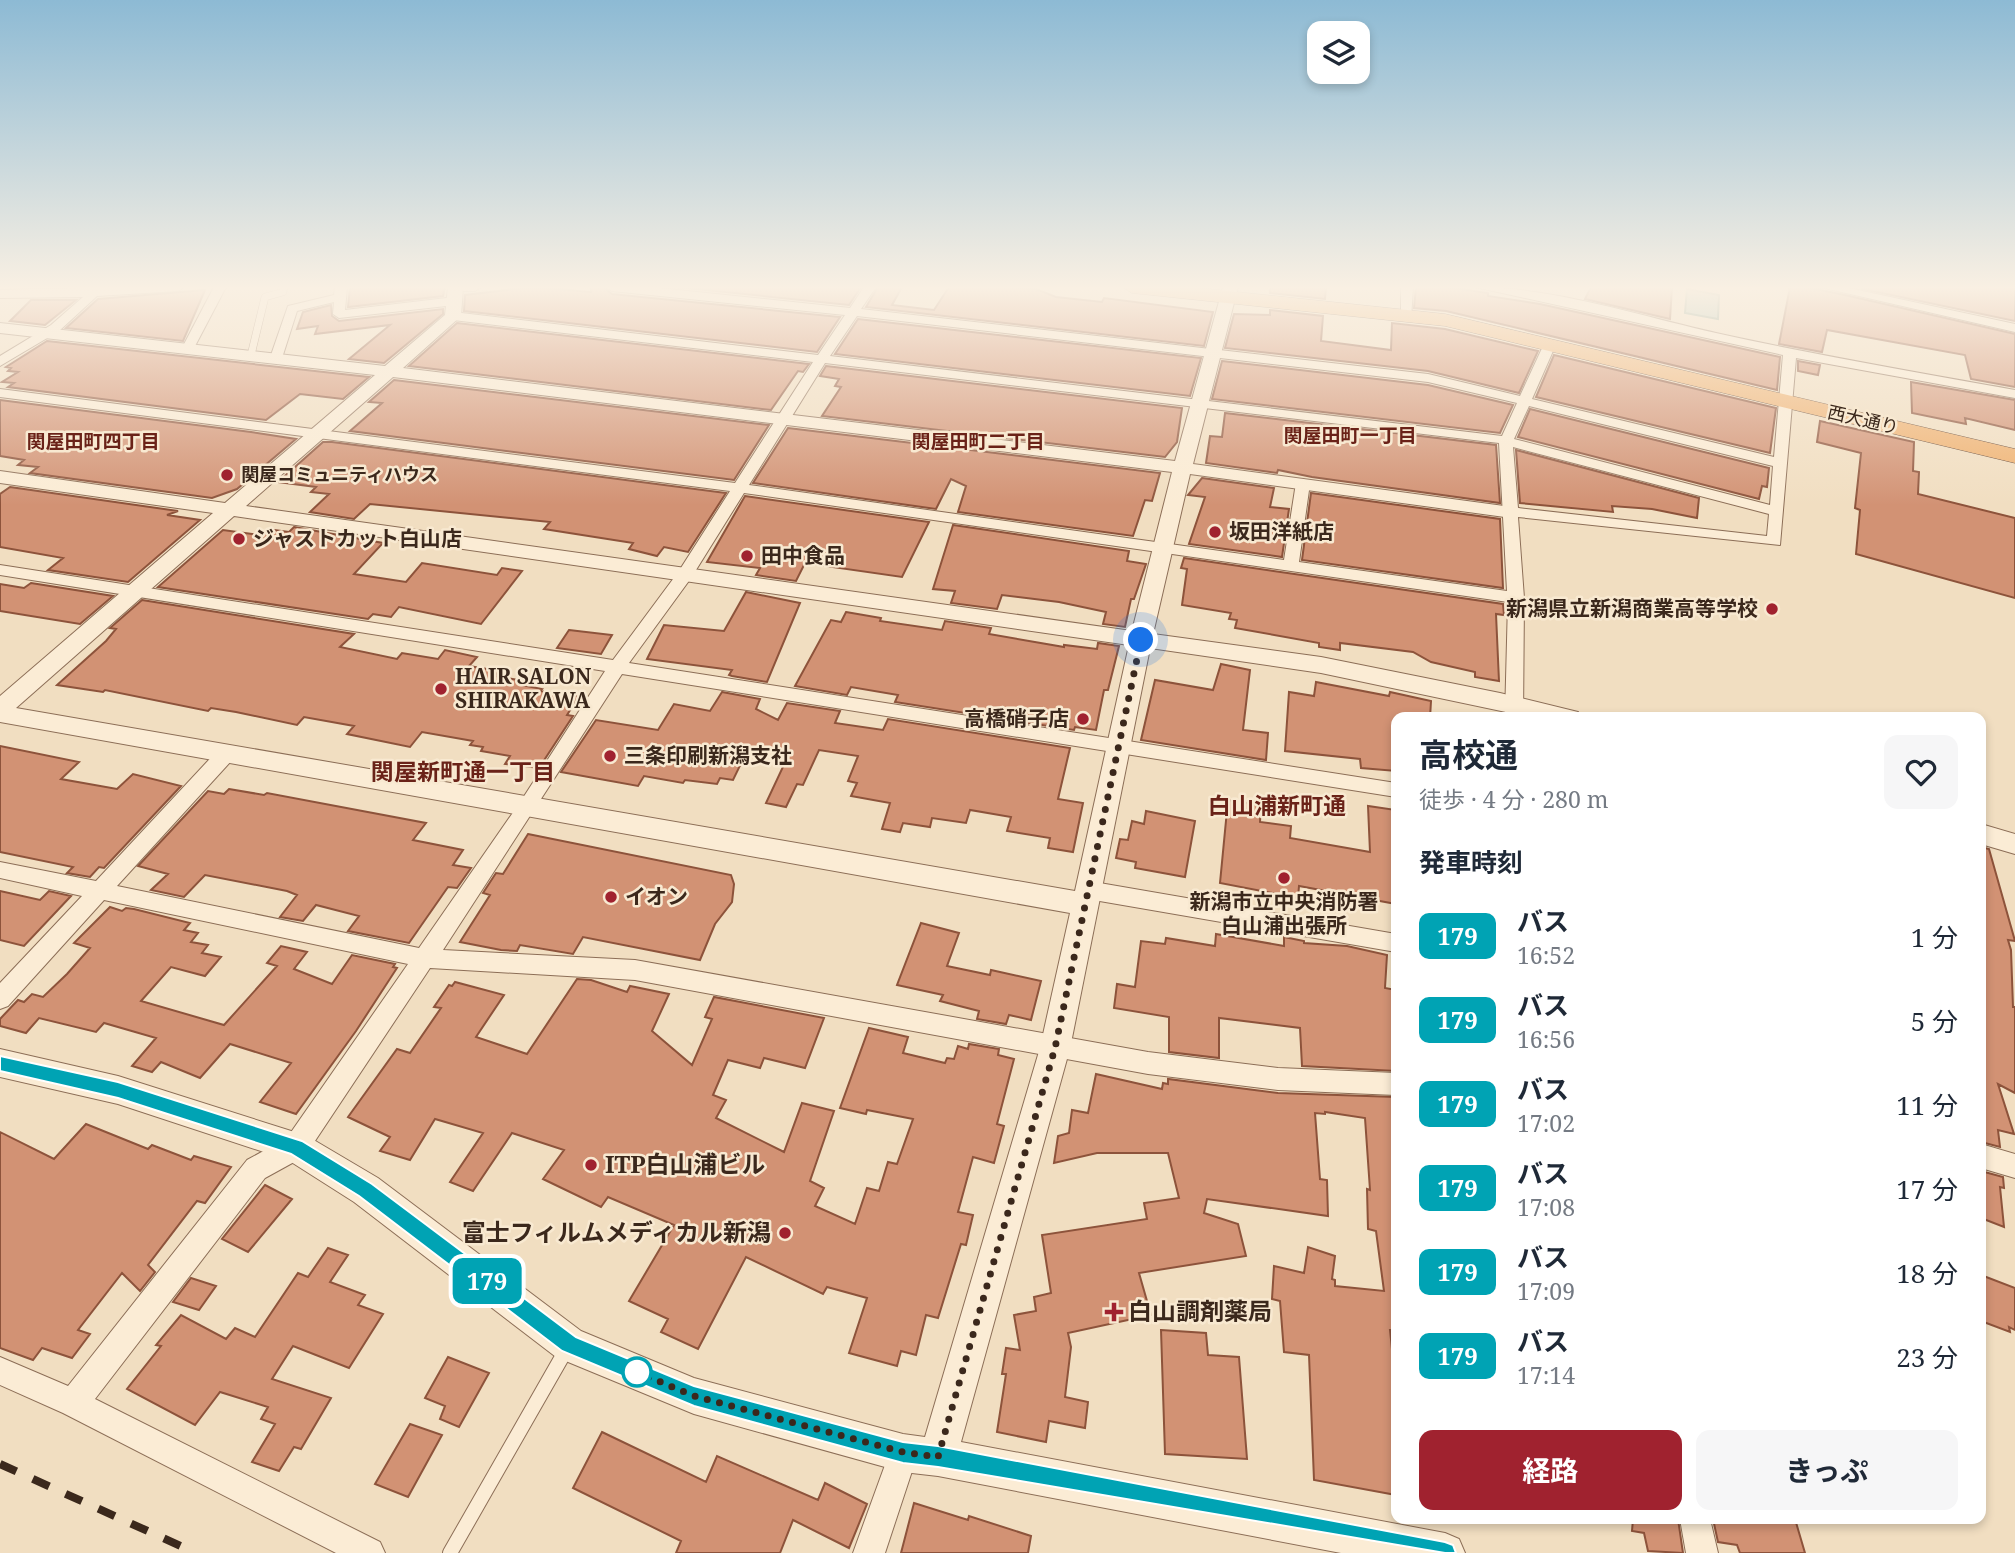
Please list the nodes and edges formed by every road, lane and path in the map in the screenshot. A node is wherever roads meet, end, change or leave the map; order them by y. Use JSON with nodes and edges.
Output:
{"nodes":[{"id":1,"x":290,"y":359,"type":"edge"},
{"id":2,"x":402,"y":359,"type":"edge"},
{"id":3,"x":823,"y":359,"type":"edge"},
{"id":4,"x":836,"y":359,"type":"edge"},
{"id":5,"x":1213,"y":359,"type":"edge"},
{"id":6,"x":1256,"y":359,"type":"edge"},
{"id":7,"x":1543,"y":359,"type":"edge"},
{"id":8,"x":1614,"y":359,"type":"edge"},
{"id":9,"x":1789,"y":359,"type":"edge"},
{"id":10,"x":1826,"y":359,"type":"edge"},
{"id":11,"x":393,"y":370,"type":"junction"},
{"id":12,"x":0,"y":393,"type":"edge"},
{"id":13,"x":2015,"y":394,"type":"edge"},
{"id":14,"x":1524,"y":401,"type":"junction"},
{"id":15,"x":1784,"y":401,"type":"junction"},
{"id":16,"x":1201,"y":406,"type":"junction"},
{"id":17,"x":783,"y":418,"type":"junction"},
{"id":18,"x":320,"y":434,"type":"junction"},
{"id":19,"x":1506,"y":442,"type":"junction"},
{"id":20,"x":2015,"y":456,"type":"edge"},
{"id":21,"x":1779,"y":463,"type":"junction"},
{"id":22,"x":1182,"y":469,"type":"junction"},
{"id":23,"x":0,"y":477,"type":"edge"},
{"id":24,"x":1303,"y":483,"type":"junction"},
{"id":25,"x":740,"y":488,"type":"junction"},
{"id":26,"x":231,"y":510,"type":"junction"},
{"id":27,"x":1776,"y":510,"type":"junction"},
{"id":28,"x":1512,"y":512,"type":"junction"},
{"id":29,"x":1164,"y":547,"type":"junction"},
{"id":30,"x":1291,"y":565,"type":"junction"},
{"id":31,"x":0,"y":570,"type":"edge"},
{"id":32,"x":685,"y":574,"type":"junction"},
{"id":33,"x":137,"y":591,"type":"junction"},
{"id":34,"x":1516,"y":598,"type":"junction"},
{"id":35,"x":1141,"y":640,"type":"junction"},
{"id":36,"x":618,"y":666,"type":"junction"},
{"id":37,"x":0,"y":711,"type":"edge"},
{"id":38,"x":1515,"y":711,"type":"edge"},
{"id":39,"x":1118,"y":745,"type":"junction"},
{"id":40,"x":226,"y":754,"type":"junction"},
{"id":41,"x":1391,"y":789,"type":"edge"},
{"id":42,"x":528,"y":806,"type":"junction"},
{"id":43,"x":1986,"y":835,"type":"edge"},
{"id":44,"x":2015,"y":844,"type":"edge"},
{"id":45,"x":0,"y":870,"type":"edge"},
{"id":46,"x":99,"y":891,"type":"junction"},
{"id":47,"x":1086,"y":897,"type":"junction"},
{"id":48,"x":1391,"y":942,"type":"edge"},
{"id":49,"x":423,"y":958,"type":"junction"},
{"id":50,"x":0,"y":999,"type":"edge"},
{"id":51,"x":1055,"y":1048,"type":"junction"},
{"id":52,"x":0,"y":1063,"type":"edge"},
{"id":53,"x":1391,"y":1084,"type":"edge"},
{"id":54,"x":296,"y":1147,"type":"junction"},
{"id":55,"x":1986,"y":1157,"type":"edge"},
{"id":56,"x":2015,"y":1166,"type":"edge"},
{"id":57,"x":569,"y":1344,"type":"junction"},
{"id":58,"x":0,"y":1371,"type":"edge"},
{"id":59,"x":73,"y":1403,"type":"junction"},
{"id":60,"x":903,"y":1452,"type":"junction"},
{"id":61,"x":938,"y":1457,"type":"junction"},
{"id":62,"x":1696,"y":1524,"type":"edge"},
{"id":63,"x":369,"y":1553,"type":"edge"},
{"id":64,"x":450,"y":1553,"type":"edge"},
{"id":65,"x":869,"y":1553,"type":"edge"},
{"id":66,"x":1445,"y":1553,"type":"edge"},
{"id":67,"x":1702,"y":1553,"type":"edge"}],
"edges":[{"from":1,"to":11,"type":"street"},
{"from":2,"to":11,"type":"street"},
{"from":3,"to":17,"type":"street"},
{"from":4,"to":16,"type":"street"},
{"from":5,"to":16,"type":"street"},
{"from":6,"to":14,"type":"street"},
{"from":7,"to":14,"type":"street"},
{"from":8,"to":15,"type":"highway","name":"西大通り"},
{"from":9,"to":15,"type":"street"},
{"from":10,"to":13,"type":"street"},
{"from":11,"to":17,"type":"street"},
{"from":11,"to":18,"type":"street"},
{"from":12,"to":18,"type":"street"},
{"from":14,"to":19,"type":"street"},
{"from":14,"to":21,"type":"street"},
{"from":15,"to":20,"type":"highway","name":"西大通り"},
{"from":15,"to":21,"type":"street"},
{"from":16,"to":19,"type":"street"},
{"from":16,"to":22,"type":"street"},
{"from":17,"to":22,"type":"street"},
{"from":17,"to":25,"type":"street"},
{"from":18,"to":25,"type":"street"},
{"from":18,"to":26,"type":"street"},
{"from":19,"to":27,"type":"street"},
{"from":19,"to":28,"type":"street"},
{"from":21,"to":27,"type":"street"},
{"from":22,"to":24,"type":"street"},
{"from":22,"to":29,"type":"street"},
{"from":23,"to":26,"type":"street"},
{"from":24,"to":28,"type":"street"},
{"from":24,"to":30,"type":"street"},
{"from":25,"to":29,"type":"street"},
{"from":25,"to":32,"type":"street"},
{"from":26,"to":32,"type":"street"},
{"from":26,"to":33,"type":"street"},
{"from":27,"to":28,"type":"street"},
{"from":28,"to":34,"type":"street"},
{"from":29,"to":30,"type":"street"},
{"from":29,"to":35,"type":"street"},
{"from":30,"to":34,"type":"street"},
{"from":31,"to":33,"type":"street"},
{"from":32,"to":35,"type":"street"},
{"from":32,"to":36,"type":"street"},
{"from":33,"to":36,"type":"street"},
{"from":33,"to":37,"type":"street"},
{"from":34,"to":38,"type":"street"},
{"from":35,"to":38,"type":"street"},
{"from":35,"to":39,"type":"street"},
{"from":36,"to":39,"type":"street"},
{"from":36,"to":42,"type":"street"},
{"from":37,"to":40,"type":"street"},
{"from":39,"to":41,"type":"street"},
{"from":39,"to":47,"type":"street"},
{"from":40,"to":42,"type":"street"},
{"from":40,"to":46,"type":"street"},
{"from":42,"to":47,"type":"street"},
{"from":42,"to":49,"type":"street"},
{"from":43,"to":44,"type":"street"},
{"from":45,"to":46,"type":"street"},
{"from":46,"to":49,"type":"street"},
{"from":46,"to":50,"type":"street"},
{"from":47,"to":48,"type":"street"},
{"from":47,"to":51,"type":"street"},
{"from":49,"to":51,"type":"street"},
{"from":49,"to":54,"type":"street"},
{"from":51,"to":53,"type":"street"},
{"from":51,"to":61,"type":"street"},
{"from":52,"to":54,"type":"street"},
{"from":54,"to":57,"type":"street"},
{"from":54,"to":59,"type":"street"},
{"from":55,"to":56,"type":"street"},
{"from":57,"to":60,"type":"street"},
{"from":57,"to":64,"type":"lane"},
{"from":58,"to":59,"type":"street"},
{"from":59,"to":63,"type":"street"},
{"from":60,"to":61,"type":"street"},
{"from":60,"to":65,"type":"street"},
{"from":61,"to":66,"type":"street"},
{"from":62,"to":67,"type":"street"}]}
